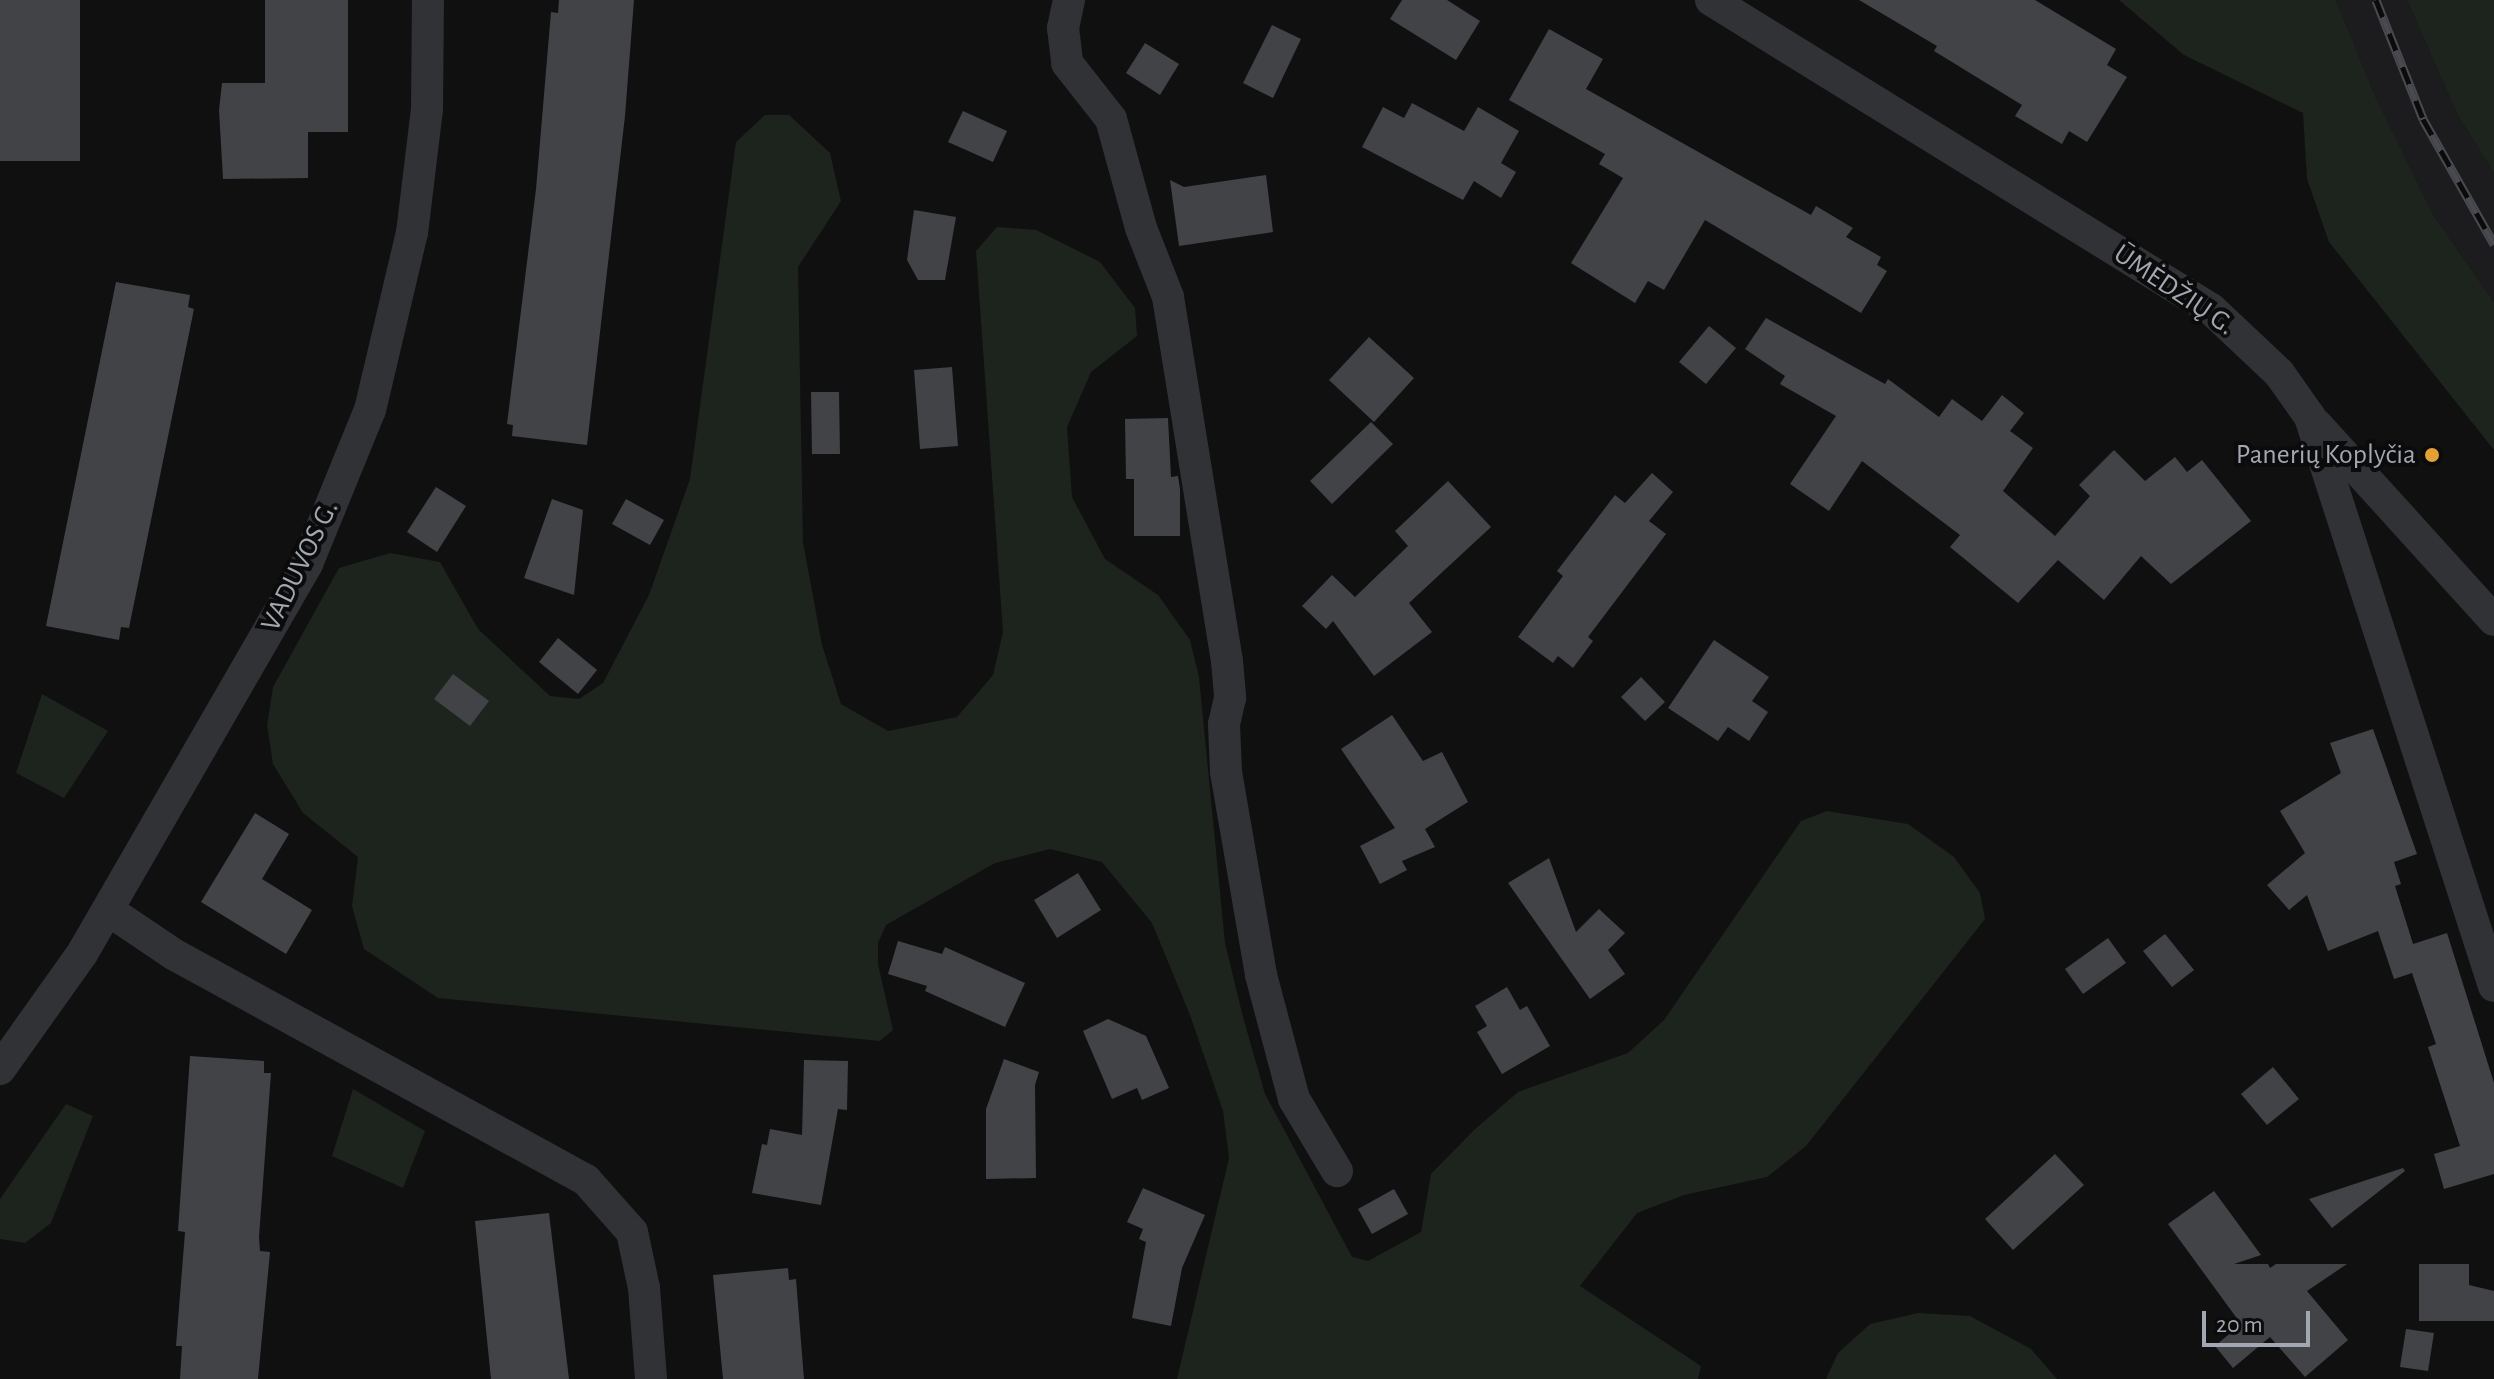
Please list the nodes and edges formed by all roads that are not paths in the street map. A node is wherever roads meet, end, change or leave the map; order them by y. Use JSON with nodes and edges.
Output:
{"nodes":[{"id":1,"x":428,"y":0,"type":"edge"},
{"id":2,"x":1069,"y":0,"type":"edge"},
{"id":3,"x":1711,"y":0,"type":"edge"},
{"id":4,"x":2310,"y":417,"type":"junction"},
{"id":5,"x":2494,"y":620,"type":"edge"},
{"id":6,"x":108,"y":910,"type":"junction"},
{"id":7,"x":2494,"y":986,"type":"edge"},
{"id":8,"x":0,"y":1069,"type":"edge"},
{"id":9,"x":1337,"y":1171,"type":"dead end"},
{"id":10,"x":651,"y":1379,"type":"edge"}],
"edges":[{"from":1,"to":6,"type":"street","name":"VADUVOS G."},
{"from":2,"to":9,"type":"street"},
{"from":3,"to":4,"type":"street","name":"ŪMĖDŽIŲ G."},
{"from":4,"to":5,"type":"street"},
{"from":4,"to":7,"type":"street","name":"ŪMĖDŽIŲ G."},
{"from":6,"to":8,"type":"street","name":"VADUVOS G."},
{"from":6,"to":10,"type":"street"}]}
